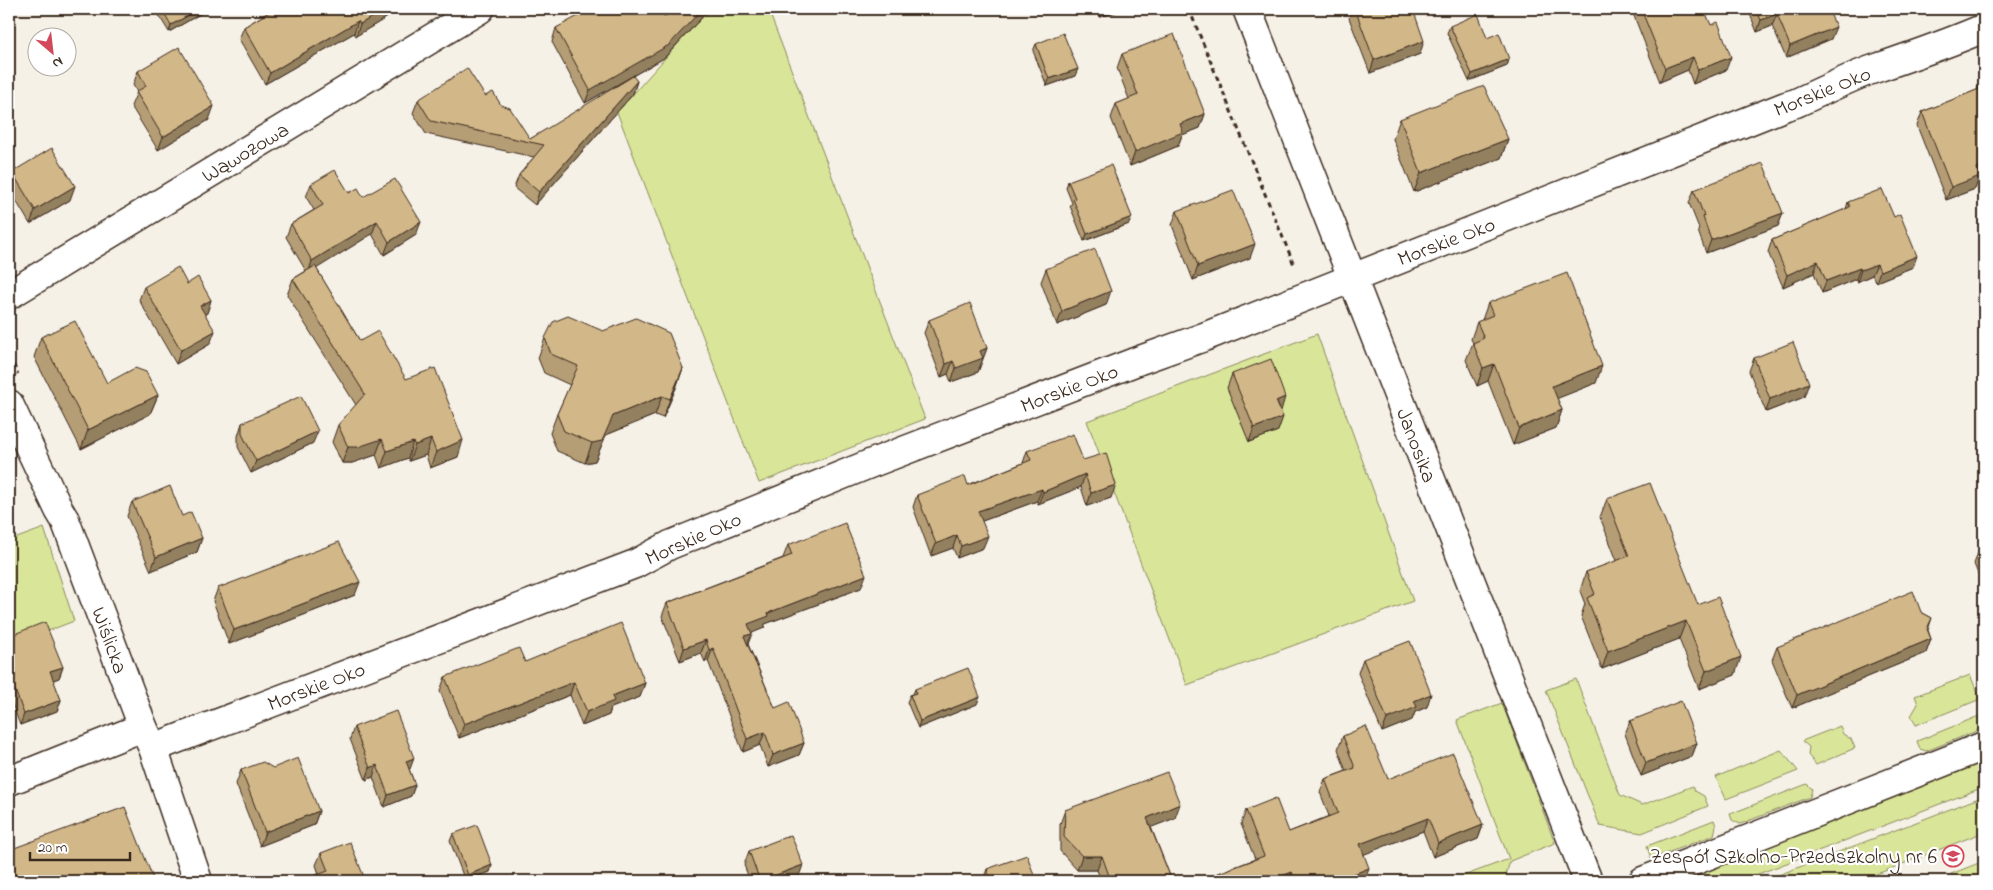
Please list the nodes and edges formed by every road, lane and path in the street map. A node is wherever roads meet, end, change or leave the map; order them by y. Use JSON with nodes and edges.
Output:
{"nodes":[{"id":1,"x":480,"y":9,"type":"edge"},
{"id":2,"x":1189,"y":9,"type":"edge"},
{"id":3,"x":1247,"y":9,"type":"edge"},
{"id":4,"x":1984,"y":28,"type":"edge"},
{"id":5,"x":1352,"y":278,"type":"junction"},
{"id":6,"x":9,"y":295,"type":"edge"},
{"id":7,"x":1307,"y":296,"type":"junction"},
{"id":8,"x":9,"y":404,"type":"edge"},
{"id":9,"x":148,"y":737,"type":"junction"},
{"id":10,"x":1984,"y":746,"type":"edge"},
{"id":11,"x":9,"y":781,"type":"edge"},
{"id":12,"x":198,"y":881,"type":"edge"},
{"id":13,"x":1588,"y":881,"type":"edge"},
{"id":14,"x":1643,"y":881,"type":"edge"}],
"edges":[{"from":1,"to":6,"type":"street","name":"Wąwozowa"},
{"from":2,"to":7,"type":"path"},
{"from":3,"to":5,"type":"street","name":"Janosika"},
{"from":4,"to":5,"type":"street","name":"Morskie Oko"},
{"from":5,"to":7,"type":"street","name":"Morskie Oko"},
{"from":5,"to":13,"type":"street","name":"Janosika"},
{"from":7,"to":9,"type":"street","name":"Morskie Oko"},
{"from":8,"to":9,"type":"street","name":"Wiślicka"},
{"from":9,"to":11,"type":"street","name":"Morskie Oko"},
{"from":9,"to":12,"type":"street","name":"Wiślicka"},
{"from":10,"to":14,"type":"street"}]}
